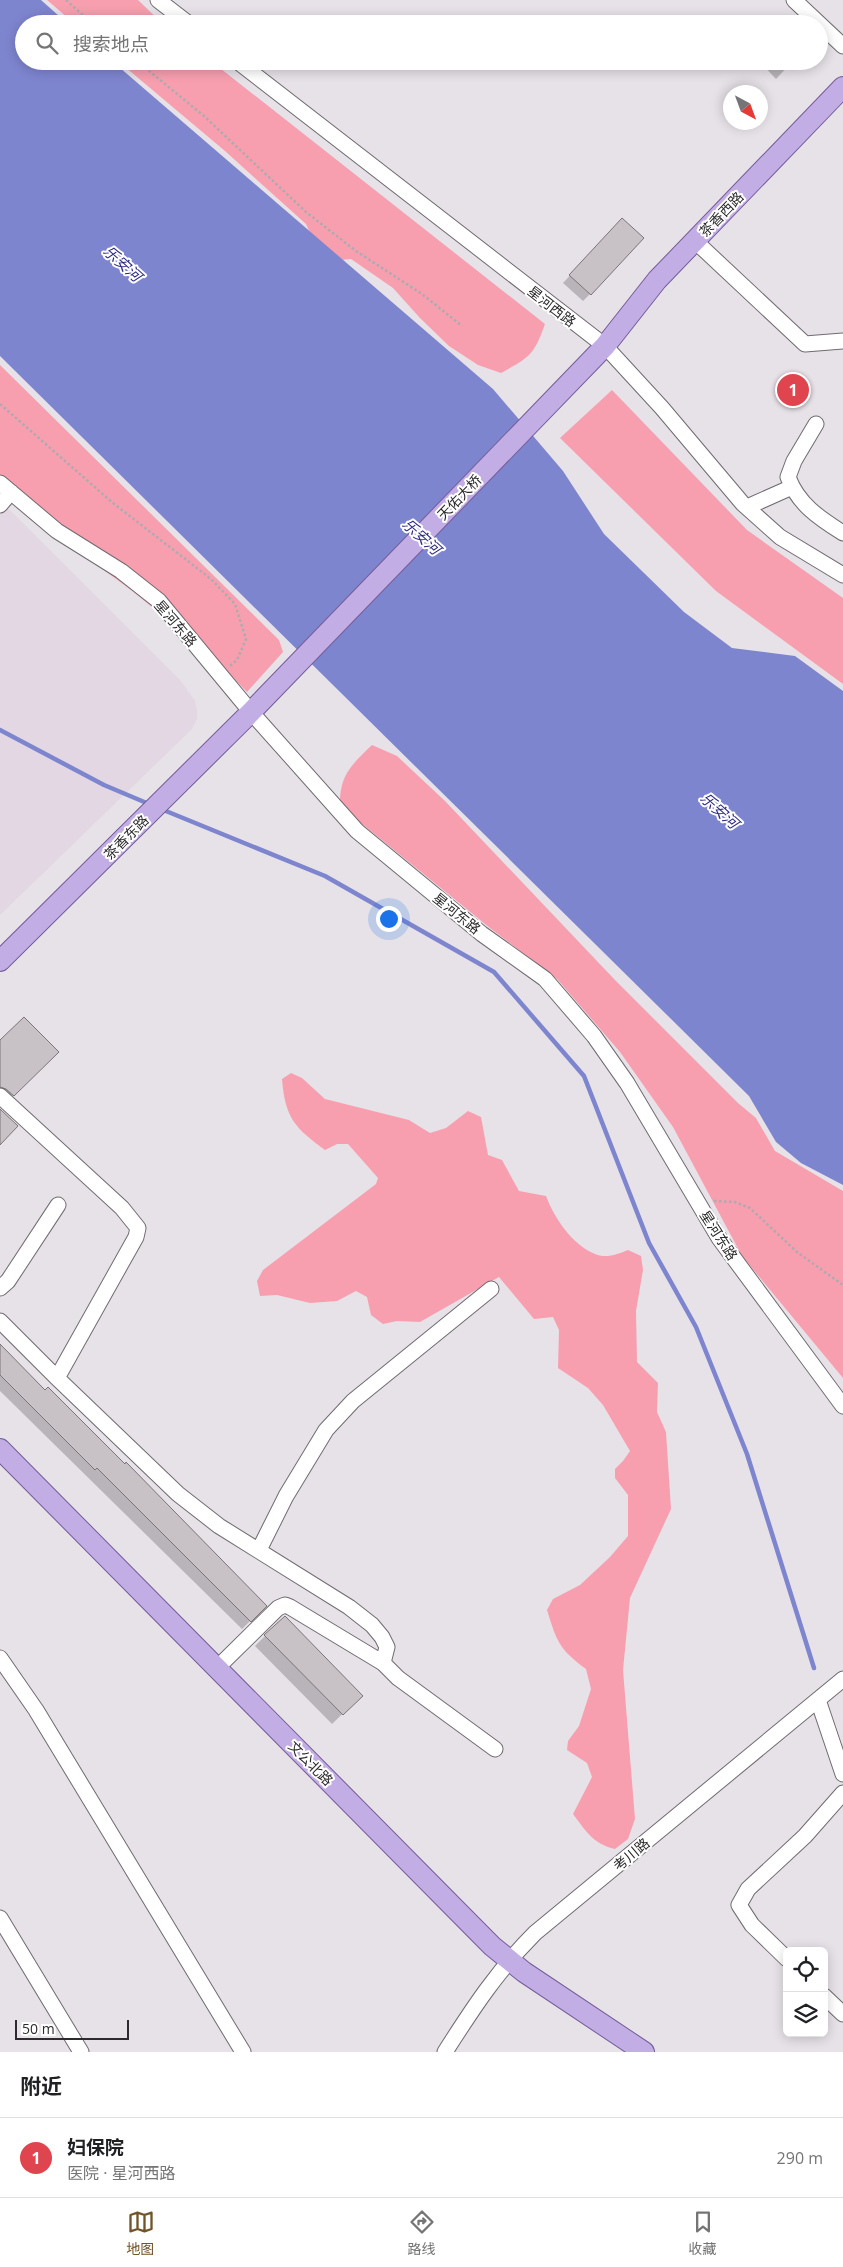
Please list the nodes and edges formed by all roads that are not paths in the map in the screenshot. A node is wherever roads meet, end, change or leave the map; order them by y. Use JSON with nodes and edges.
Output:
{"nodes":[{"id":1,"x":158,"y":0,"type":"edge"},
{"id":2,"x":794,"y":0,"type":"edge"},
{"id":3,"x":177,"y":15,"type":"edge"},
{"id":4,"x":810,"y":15,"type":"edge"},
{"id":5,"x":828,"y":32,"type":"edge"},
{"id":6,"x":843,"y":46,"type":"edge"},
{"id":7,"x":249,"y":70,"type":"edge"},
{"id":8,"x":843,"y":87,"type":"edge"},
{"id":9,"x":695,"y":241,"type":"junction"},
{"id":10,"x":843,"y":341,"type":"edge"},
{"id":11,"x":605,"y":346,"type":"junction"},
{"id":12,"x":816,"y":424,"type":"dead end"},
{"id":13,"x":6,"y":487,"type":"edge"},
{"id":14,"x":792,"y":487,"type":"junction"},
{"id":15,"x":0,"y":505,"type":"edge"},
{"id":16,"x":748,"y":507,"type":"junction"},
{"id":17,"x":843,"y":533,"type":"edge"},
{"id":18,"x":843,"y":575,"type":"edge"},
{"id":19,"x":251,"y":712,"type":"junction"},
{"id":20,"x":0,"y":961,"type":"edge"},
{"id":21,"x":0,"y":1096,"type":"edge"},
{"id":22,"x":58,"y":1205,"type":"dead end"},
{"id":23,"x":0,"y":1288,"type":"edge"},
{"id":24,"x":491,"y":1289,"type":"dead end"},
{"id":25,"x":0,"y":1321,"type":"edge"},
{"id":26,"x":56,"y":1378,"type":"junction"},
{"id":27,"x":843,"y":1406,"type":"edge"},
{"id":28,"x":0,"y":1449,"type":"edge"},
{"id":29,"x":259,"y":1550,"type":"junction"},
{"id":30,"x":0,"y":1658,"type":"edge"},
{"id":31,"x":383,"y":1663,"type":"junction"},
{"id":32,"x":217,"y":1668,"type":"junction"},
{"id":33,"x":843,"y":1679,"type":"edge"},
{"id":34,"x":818,"y":1700,"type":"junction"},
{"id":35,"x":495,"y":1749,"type":"dead end"},
{"id":36,"x":843,"y":1774,"type":"edge"},
{"id":37,"x":843,"y":1793,"type":"edge"},
{"id":38,"x":0,"y":1918,"type":"edge"},
{"id":39,"x":783,"y":1955,"type":"edge"},
{"id":40,"x":508,"y":1960,"type":"junction"},
{"id":41,"x":828,"y":2000,"type":"edge"},
{"id":42,"x":843,"y":2014,"type":"edge"},
{"id":43,"x":80,"y":2052,"type":"edge"},
{"id":44,"x":243,"y":2052,"type":"edge"},
{"id":45,"x":445,"y":2052,"type":"edge"},
{"id":46,"x":644,"y":2052,"type":"edge"}],
"edges":[{"from":1,"to":3,"type":"street"},
{"from":2,"to":4,"type":"street"},
{"from":5,"to":6,"type":"street"},
{"from":7,"to":11,"type":"street","name":"星河西路"},
{"from":8,"to":9,"type":"main road","name":"茶香西路"},
{"from":9,"to":10,"type":"street"},
{"from":9,"to":11,"type":"main road","name":"茶香西路"},
{"from":11,"to":16,"type":"street","name":"星河西路"},
{"from":11,"to":19,"type":"main road","name":"天佑大桥"},
{"from":12,"to":14,"type":"street"},
{"from":13,"to":15,"type":"street"},
{"from":13,"to":19,"type":"street","name":"星河东路"},
{"from":14,"to":16,"type":"street"},
{"from":14,"to":17,"type":"street"},
{"from":16,"to":18,"type":"street","name":"星河西路"},
{"from":19,"to":20,"type":"main road","name":"茶香东路"},
{"from":19,"to":27,"type":"street","name":"星河东路"},
{"from":21,"to":26,"type":"street"},
{"from":22,"to":23,"type":"street"},
{"from":24,"to":29,"type":"street"},
{"from":25,"to":26,"type":"street"},
{"from":26,"to":29,"type":"street"},
{"from":28,"to":32,"type":"main road","name":"文公北路"},
{"from":29,"to":31,"type":"street"},
{"from":30,"to":44,"type":"street"},
{"from":31,"to":32,"type":"street"},
{"from":31,"to":35,"type":"street"},
{"from":32,"to":40,"type":"main road","name":"文公北路"},
{"from":33,"to":34,"type":"street","name":"考川路"},
{"from":34,"to":36,"type":"street"},
{"from":34,"to":40,"type":"street","name":"考川路"},
{"from":37,"to":39,"type":"street"},
{"from":38,"to":43,"type":"street"},
{"from":40,"to":45,"type":"street","name":"考川路"},
{"from":40,"to":46,"type":"main road","name":"文公北路"},
{"from":41,"to":42,"type":"street"}]}
